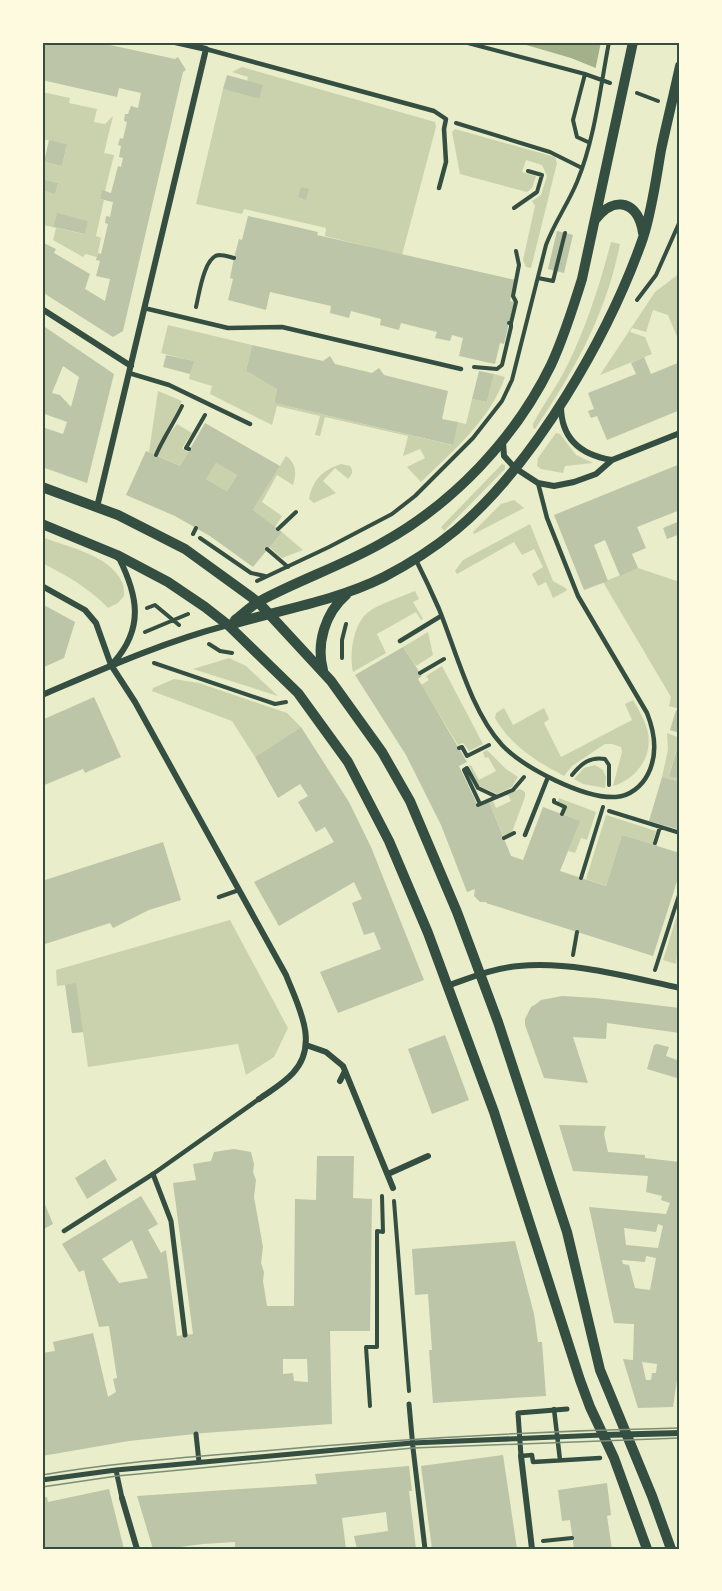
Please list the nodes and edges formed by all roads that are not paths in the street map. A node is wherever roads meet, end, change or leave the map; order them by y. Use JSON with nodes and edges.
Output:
{"nodes":[{"id":1,"x":175,"y":42,"type":"edge"},
{"id":2,"x":633,"y":42,"type":"edge"},
{"id":3,"x":206,"y":49,"type":"junction"},
{"id":4,"x":680,"y":66,"type":"edge"},
{"id":5,"x":439,"y":188,"type":"dead end"},
{"id":6,"x":595,"y":221,"type":"junction"},
{"id":7,"x":643,"y":236,"type":"junction"},
{"id":8,"x":144,"y":308,"type":"junction"},
{"id":9,"x":42,"y":309,"type":"edge"},
{"id":10,"x":131,"y":366,"type":"junction"},
{"id":11,"x":461,"y":369,"type":"road end"},
{"id":12,"x":129,"y":374,"type":"junction"},
{"id":13,"x":561,"y":402,"type":"junction"},
{"id":14,"x":250,"y":424,"type":"dead end"},
{"id":15,"x":680,"y":433,"type":"edge"},
{"id":16,"x":504,"y":438,"type":"junction"},
{"id":17,"x":612,"y":460,"type":"junction"},
{"id":18,"x":515,"y":468,"type":"junction"},
{"id":19,"x":538,"y":483,"type":"junction"},
{"id":20,"x":42,"y":487,"type":"edge"},
{"id":21,"x":97,"y":507,"type":"junction"},
{"id":22,"x":42,"y":524,"type":"edge"},
{"id":23,"x":117,"y":555,"type":"junction"},
{"id":24,"x":416,"y":559,"type":"junction"},
{"id":25,"x":42,"y":586,"type":"edge"},
{"id":26,"x":351,"y":591,"type":"junction"},
{"id":27,"x":258,"y":602,"type":"junction"},
{"id":28,"x":268,"y":613,"type":"junction"},
{"id":29,"x":440,"y":613,"type":"junction"},
{"id":30,"x":228,"y":625,"type":"junction"},
{"id":31,"x":400,"y":641,"type":"dead end"},
{"id":32,"x":111,"y":665,"type":"junction"},
{"id":33,"x":324,"y":673,"type":"junction"},
{"id":34,"x":42,"y":695,"type":"edge"},
{"id":35,"x":548,"y":777,"type":"junction"},
{"id":36,"x":525,"y":835,"type":"dead end"},
{"id":37,"x":239,"y":890,"type":"junction"},
{"id":38,"x":219,"y":897,"type":"dead end"},
{"id":39,"x":480,"y":974,"type":"junction"},
{"id":40,"x":447,"y":986,"type":"junction"},
{"id":41,"x":680,"y":988,"type":"edge"},
{"id":42,"x":306,"y":1046,"type":"junction"},
{"id":43,"x":345,"y":1071,"type":"junction"},
{"id":44,"x":340,"y":1081,"type":"dead end"},
{"id":45,"x":259,"y":1099,"type":"joint"},
{"id":46,"x":428,"y":1156,"type":"dead end"},
{"id":47,"x":153,"y":1174,"type":"junction"},
{"id":48,"x":388,"y":1174,"type":"junction"},
{"id":49,"x":393,"y":1188,"type":"road end"},
{"id":50,"x":64,"y":1231,"type":"dead end"},
{"id":51,"x":185,"y":1335,"type":"dead end"},
{"id":52,"x":410,"y":1404,"type":"road end"},
{"id":53,"x":554,"y":1409,"type":"junction"},
{"id":54,"x":567,"y":1409,"type":"dead end"},
{"id":55,"x":680,"y":1433,"type":"edge"},
{"id":56,"x":196,"y":1434,"type":"dead end"},
{"id":57,"x":626,"y":1434,"type":"junction"},
{"id":58,"x":557,"y":1436,"type":"junction"},
{"id":59,"x":604,"y":1436,"type":"junction"},
{"id":60,"x":519,"y":1437,"type":"junction"},
{"id":61,"x":412,"y":1443,"type":"junction"},
{"id":62,"x":521,"y":1456,"type":"junction"},
{"id":63,"x":600,"y":1458,"type":"dead end"},
{"id":64,"x":560,"y":1460,"type":"junction"},
{"id":65,"x":199,"y":1462,"type":"junction"},
{"id":66,"x":117,"y":1470,"type":"junction"},
{"id":67,"x":42,"y":1480,"type":"edge"},
{"id":68,"x":122,"y":1498,"type":"joint"},
{"id":69,"x":531,"y":1546,"type":"edge"},
{"id":70,"x":137,"y":1549,"type":"edge"},
{"id":71,"x":425,"y":1549,"type":"edge"},
{"id":72,"x":647,"y":1549,"type":"edge"},
{"id":73,"x":671,"y":1549,"type":"edge"}],
"edges":[{"from":1,"to":3,"type":"street"},
{"from":2,"to":6,"type":"street"},
{"from":3,"to":5,"type":"lane"},
{"from":3,"to":8,"type":"street"},
{"from":4,"to":7,"type":"street"},
{"from":6,"to":7,"type":"street"},
{"from":6,"to":16,"type":"street"},
{"from":7,"to":13,"type":"street"},
{"from":8,"to":10,"type":"street"},
{"from":8,"to":11,"type":"lane"},
{"from":9,"to":10,"type":"street"},
{"from":10,"to":12,"type":"street"},
{"from":12,"to":14,"type":"lane"},
{"from":12,"to":21,"type":"street"},
{"from":13,"to":17,"type":"street"},
{"from":13,"to":18,"type":"street"},
{"from":15,"to":17,"type":"street"},
{"from":16,"to":18,"type":"street"},
{"from":16,"to":27,"type":"street"},
{"from":17,"to":19,"type":"street"},
{"from":18,"to":19,"type":"street"},
{"from":18,"to":24,"type":"street"},
{"from":19,"to":35,"type":"lane"},
{"from":20,"to":21,"type":"street"},
{"from":21,"to":27,"type":"street"},
{"from":22,"to":23,"type":"street"},
{"from":23,"to":30,"type":"street"},
{"from":23,"to":32,"type":"street"},
{"from":24,"to":26,"type":"street"},
{"from":24,"to":29,"type":"lane"},
{"from":25,"to":32,"type":"street"},
{"from":26,"to":28,"type":"street"},
{"from":26,"to":33,"type":"street"},
{"from":27,"to":28,"type":"street"},
{"from":27,"to":30,"type":"street"},
{"from":28,"to":30,"type":"street"},
{"from":28,"to":33,"type":"street"},
{"from":29,"to":31,"type":"lane"},
{"from":29,"to":35,"type":"lane"},
{"from":30,"to":32,"type":"street"},
{"from":30,"to":40,"type":"street"},
{"from":32,"to":34,"type":"street"},
{"from":32,"to":37,"type":"street"},
{"from":33,"to":39,"type":"street"},
{"from":35,"to":36,"type":"lane"},
{"from":37,"to":38,"type":"lane"},
{"from":37,"to":42,"type":"street"},
{"from":39,"to":40,"type":"street"},
{"from":39,"to":41,"type":"street"},
{"from":39,"to":57,"type":"street"},
{"from":40,"to":59,"type":"street"},
{"from":42,"to":43,"type":"street"},
{"from":42,"to":45,"type":"street"},
{"from":43,"to":44,"type":"street"},
{"from":43,"to":48,"type":"street"},
{"from":45,"to":47,"type":"lane"},
{"from":46,"to":48,"type":"street"},
{"from":47,"to":50,"type":"lane"},
{"from":47,"to":51,"type":"street"},
{"from":48,"to":49,"type":"street"},
{"from":52,"to":61,"type":"street"},
{"from":53,"to":54,"type":"street"},
{"from":53,"to":58,"type":"lane"},
{"from":53,"to":60,"type":"street"},
{"from":55,"to":57,"type":"street"},
{"from":56,"to":65,"type":"street"},
{"from":57,"to":59,"type":"street"},
{"from":57,"to":73,"type":"street"},
{"from":58,"to":59,"type":"street"},
{"from":58,"to":60,"type":"street"},
{"from":58,"to":64,"type":"lane"},
{"from":59,"to":72,"type":"street"},
{"from":60,"to":61,"type":"street"},
{"from":60,"to":62,"type":"street"},
{"from":61,"to":65,"type":"street"},
{"from":61,"to":71,"type":"street"},
{"from":62,"to":64,"type":"lane"},
{"from":62,"to":69,"type":"street"},
{"from":63,"to":64,"type":"lane"},
{"from":65,"to":66,"type":"street"},
{"from":66,"to":67,"type":"street"},
{"from":66,"to":68,"type":"street"},
{"from":68,"to":70,"type":"street"}]}
